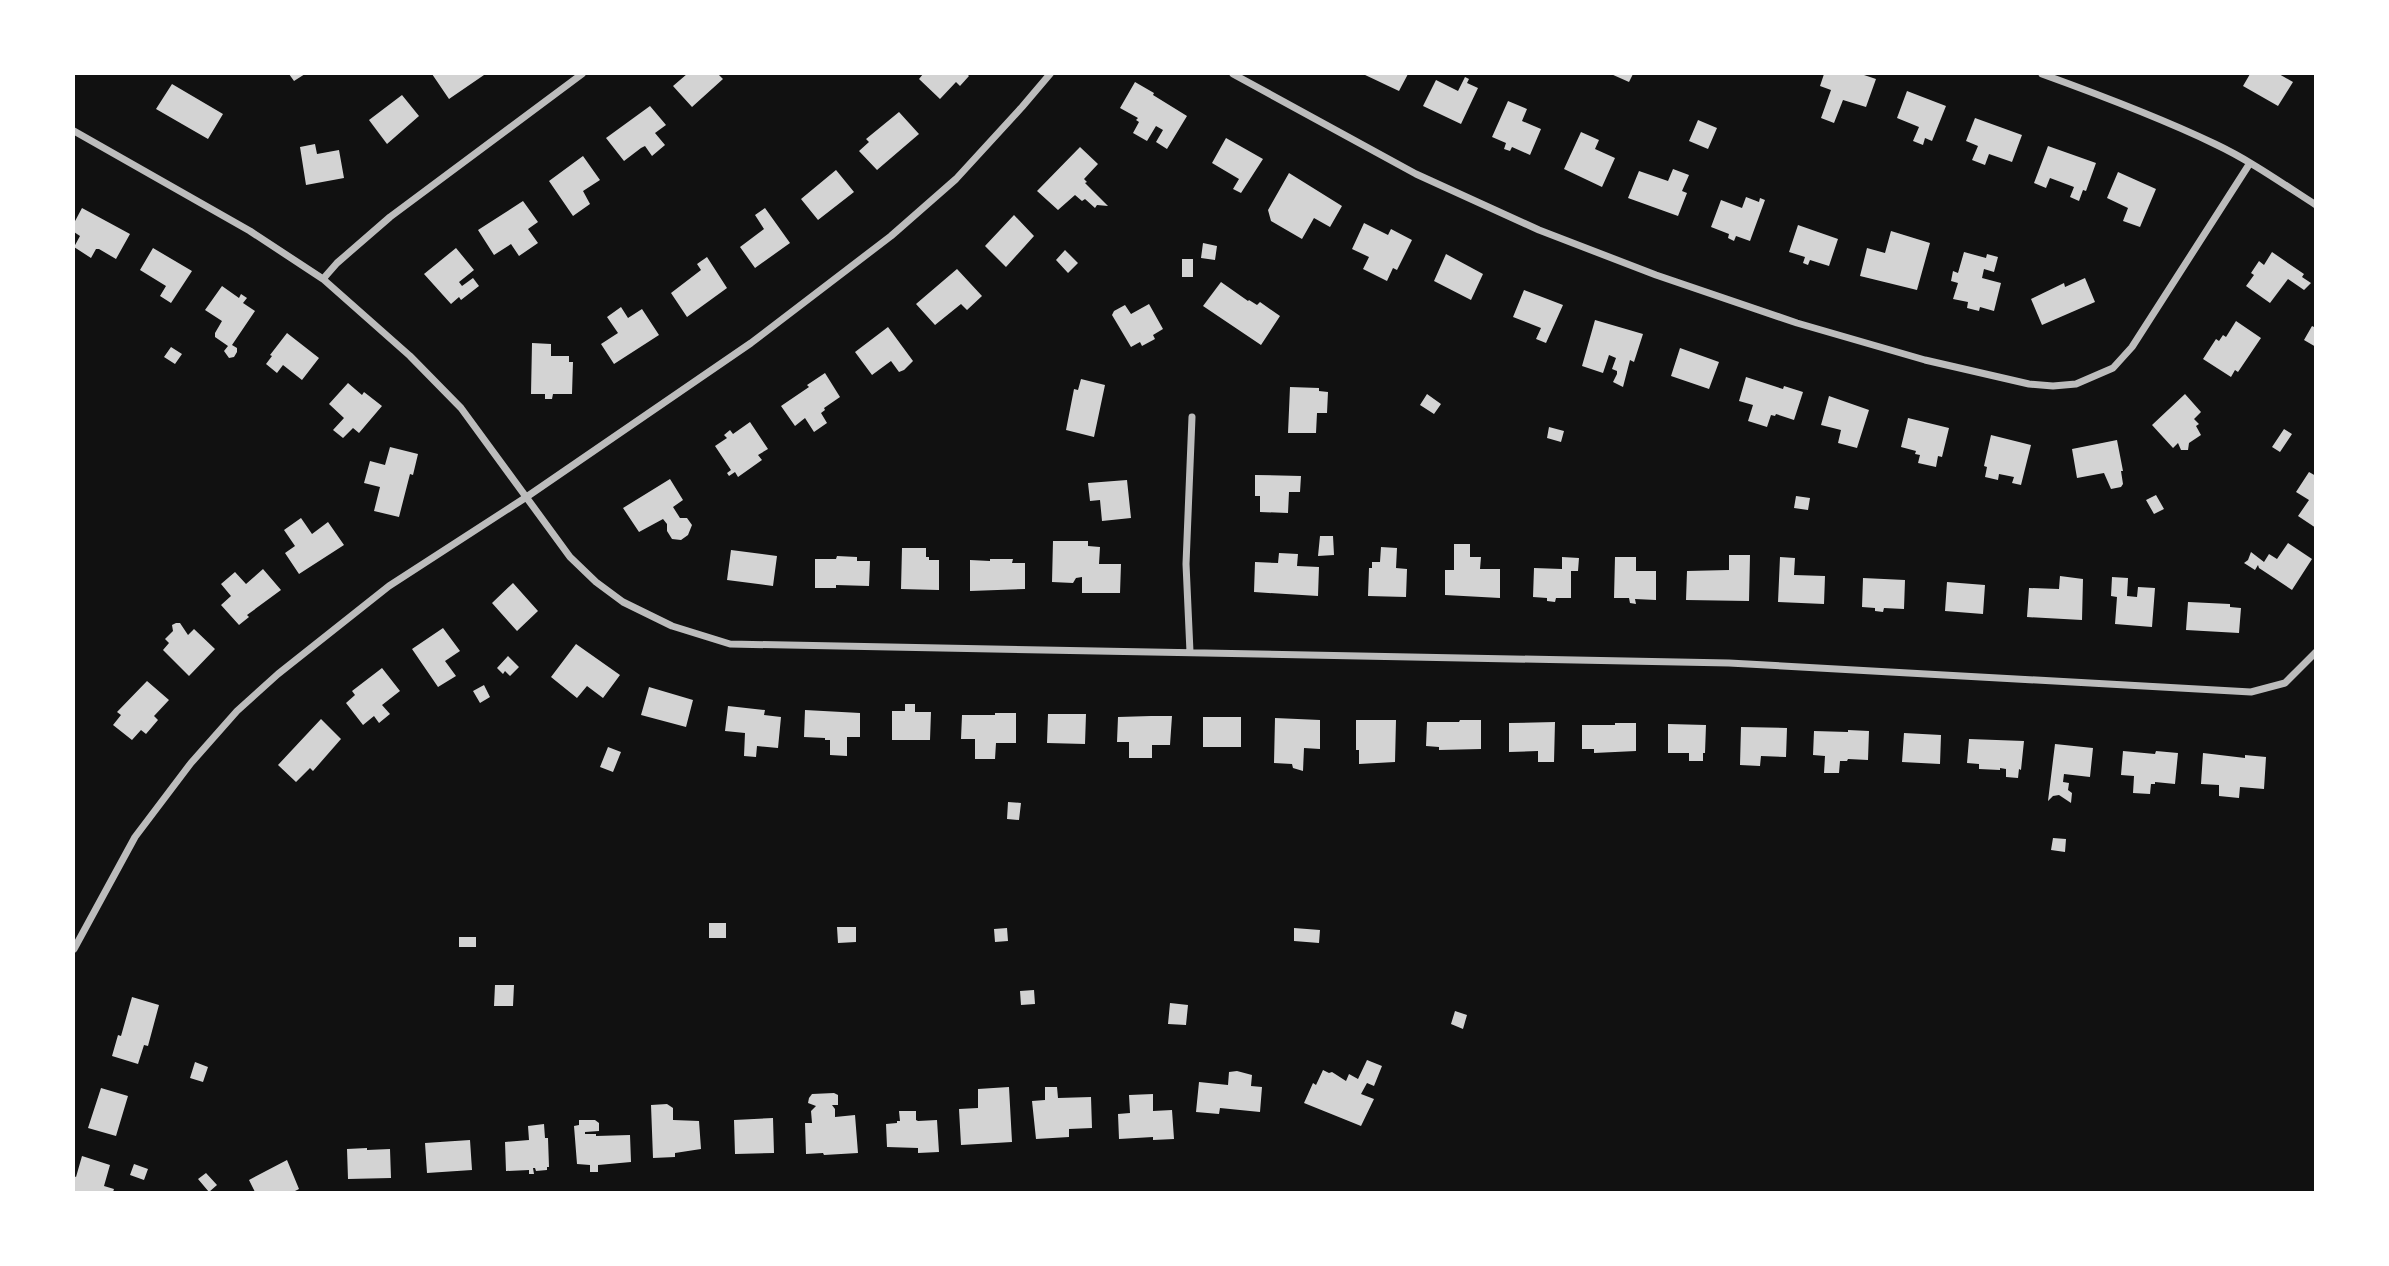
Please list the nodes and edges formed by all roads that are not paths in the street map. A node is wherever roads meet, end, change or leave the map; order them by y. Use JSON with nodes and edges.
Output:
{"nodes":[{"id":1,"x":582,"y":74,"type":"edge"},
{"id":2,"x":1050,"y":74,"type":"edge"},
{"id":3,"x":1233,"y":74,"type":"edge"},
{"id":4,"x":2042,"y":74,"type":"edge"},
{"id":5,"x":74,"y":131,"type":"edge"},
{"id":6,"x":2250,"y":163,"type":"junction"},
{"id":7,"x":2315,"y":205,"type":"edge"},
{"id":8,"x":323,"y":279,"type":"junction"},
{"id":9,"x":1192,"y":417,"type":"dead end"},
{"id":10,"x":525,"y":498,"type":"junction"},
{"id":11,"x":1190,"y":652,"type":"junction"},
{"id":12,"x":2315,"y":652,"type":"edge"},
{"id":13,"x":74,"y":949,"type":"edge"}],
"edges":[{"from":1,"to":8,"type":"street"},
{"from":2,"to":10,"type":"street"},
{"from":3,"to":6,"type":"street"},
{"from":4,"to":6,"type":"street"},
{"from":5,"to":8,"type":"street"},
{"from":6,"to":7,"type":"street"},
{"from":8,"to":10,"type":"street"},
{"from":9,"to":11,"type":"street"},
{"from":10,"to":11,"type":"street"},
{"from":10,"to":13,"type":"street"},
{"from":11,"to":12,"type":"street"}]}
